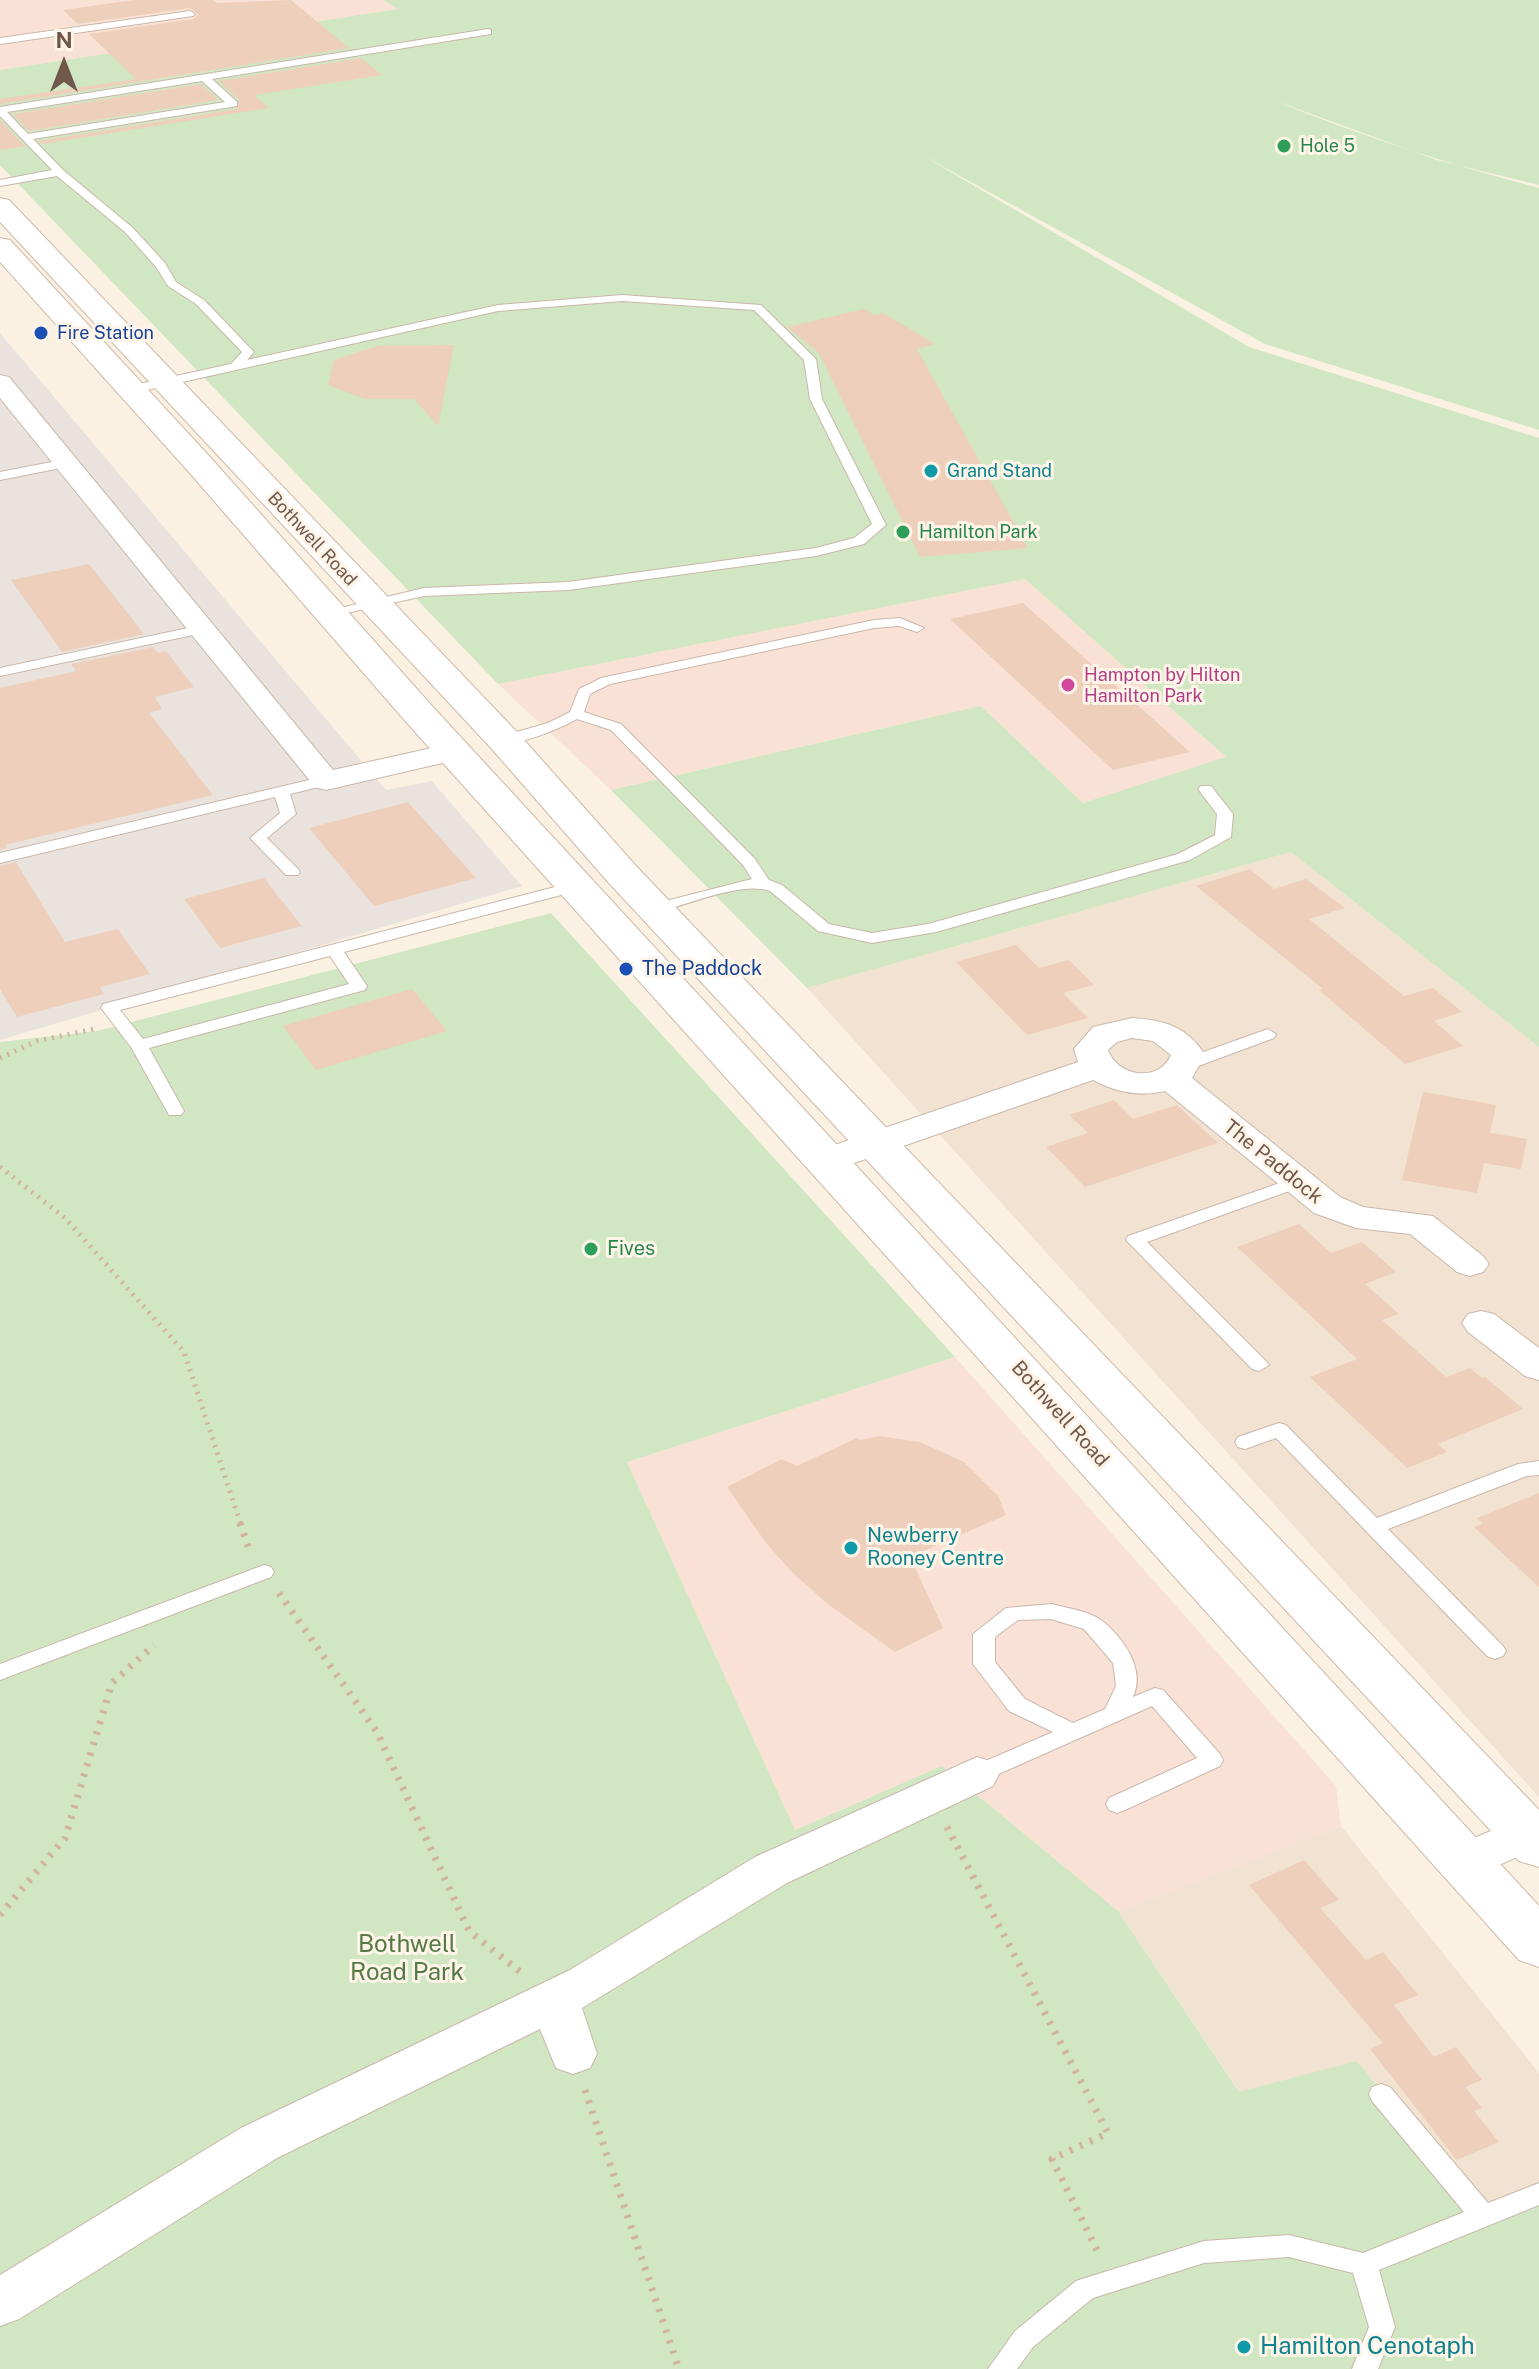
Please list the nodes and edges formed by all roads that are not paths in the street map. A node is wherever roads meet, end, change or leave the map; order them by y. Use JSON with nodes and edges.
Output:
{"nodes":[{"id":1,"x":190,"y":14,"type":"dead end"},
{"id":2,"x":488,"y":32,"type":"dead end"},
{"id":3,"x":0,"y":41,"type":"edge"},
{"id":4,"x":204,"y":77,"type":"junction"},
{"id":5,"x":153,"y":85,"type":"junction"},
{"id":6,"x":103,"y":93,"type":"junction"},
{"id":7,"x":163,"y":94,"type":"dead end"},
{"id":8,"x":52,"y":101,"type":"junction"},
{"id":9,"x":113,"y":102,"type":"dead end"},
{"id":10,"x":173,"y":103,"type":"dead end"},
{"id":11,"x":0,"y":110,"type":"edge"},
{"id":12,"x":61,"y":110,"type":"dead end"},
{"id":13,"x":123,"y":111,"type":"dead end"},
{"id":14,"x":184,"y":112,"type":"junction"},
{"id":15,"x":70,"y":119,"type":"dead end"},
{"id":16,"x":132,"y":120,"type":"junction"},
{"id":17,"x":79,"y":129,"type":"junction"},
{"id":18,"x":26,"y":137,"type":"junction"},
{"id":19,"x":59,"y":172,"type":"junction"},
{"id":20,"x":0,"y":183,"type":"edge"},
{"id":21,"x":0,"y":206,"type":"edge"},
{"id":22,"x":0,"y":246,"type":"edge"},
{"id":23,"x":236,"y":365,"type":"junction"},
{"id":24,"x":0,"y":382,"type":"edge"},
{"id":25,"x":148,"y":386,"type":"junction"},
{"id":26,"x":67,"y":463,"type":"junction"},
{"id":27,"x":0,"y":476,"type":"edge"},
{"id":28,"x":374,"y":605,"type":"junction"},
{"id":29,"x":333,"y":614,"type":"junction"},
{"id":30,"x":917,"y":628,"type":"dead end"},
{"id":31,"x":202,"y":629,"type":"junction"},
{"id":32,"x":0,"y":672,"type":"edge"},
{"id":33,"x":576,"y":714,"type":"junction"},
{"id":34,"x":504,"y":740,"type":"junction"},
{"id":35,"x":454,"y":752,"type":"junction"},
{"id":36,"x":326,"y":781,"type":"junction"},
{"id":37,"x":1206,"y":789,"type":"dead end"},
{"id":38,"x":281,"y":791,"type":"junction"},
{"id":39,"x":0,"y":858,"type":"edge"},
{"id":40,"x":292,"y":872,"type":"dead end"},
{"id":41,"x":622,"y":874,"type":"junction"},
{"id":42,"x":763,"y":883,"type":"junction"},
{"id":43,"x":578,"y":886,"type":"junction"},
{"id":44,"x":656,"y":908,"type":"junction"},
{"id":45,"x":334,"y":950,"type":"junction"},
{"id":46,"x":1268,"y":1034,"type":"dead end"},
{"id":47,"x":139,"y":1045,"type":"junction"},
{"id":48,"x":1097,"y":1067,"type":"junction"},
{"id":49,"x":1178,"y":1071,"type":"junction"},
{"id":50,"x":175,"y":1111,"type":"dead end"},
{"id":51,"x":875,"y":1142,"type":"junction"},
{"id":52,"x":827,"y":1160,"type":"junction"},
{"id":53,"x":1297,"y":1182,"type":"junction"},
{"id":54,"x":1470,"y":1264,"type":"dead end"},
{"id":55,"x":1481,"y":1323,"type":"dead end"},
{"id":56,"x":1259,"y":1365,"type":"dead end"},
{"id":57,"x":1539,"y":1367,"type":"edge"},
{"id":58,"x":1245,"y":1442,"type":"dead end"},
{"id":59,"x":1539,"y":1468,"type":"edge"},
{"id":60,"x":1373,"y":1527,"type":"junction"},
{"id":61,"x":264,"y":1572,"type":"dead end"},
{"id":62,"x":1495,"y":1651,"type":"dead end"},
{"id":63,"x":0,"y":1672,"type":"edge"},
{"id":64,"x":1113,"y":1715,"type":"junction"},
{"id":65,"x":1073,"y":1732,"type":"junction"},
{"id":66,"x":977,"y":1774,"type":"joint"},
{"id":67,"x":1117,"y":1804,"type":"dead end"},
{"id":68,"x":1535,"y":1836,"type":"edge"},
{"id":69,"x":1466,"y":1861,"type":"junction"},
{"id":70,"x":1539,"y":1944,"type":"edge"},
{"id":71,"x":555,"y":1999,"type":"junction"},
{"id":72,"x":573,"y":2054,"type":"road end"},
{"id":73,"x":1381,"y":2094,"type":"dead end"},
{"id":74,"x":1539,"y":2194,"type":"edge"},
{"id":75,"x":1483,"y":2216,"type":"junction"},
{"id":76,"x":1364,"y":2264,"type":"junction"},
{"id":77,"x":0,"y":2303,"type":"edge"},
{"id":78,"x":1001,"y":2369,"type":"edge"},
{"id":79,"x":1365,"y":2369,"type":"edge"}],
"edges":[{"from":1,"to":3,"type":"lane"},
{"from":2,"to":4,"type":"lane"},
{"from":4,"to":5,"type":"lane"},
{"from":4,"to":14,"type":"lane"},
{"from":5,"to":6,"type":"lane"},
{"from":5,"to":7,"type":"lane"},
{"from":6,"to":8,"type":"lane"},
{"from":6,"to":9,"type":"lane"},
{"from":8,"to":11,"type":"lane"},
{"from":8,"to":12,"type":"lane"},
{"from":10,"to":14,"type":"lane"},
{"from":11,"to":18,"type":"lane"},
{"from":13,"to":16,"type":"lane"},
{"from":14,"to":16,"type":"lane"},
{"from":15,"to":17,"type":"lane"},
{"from":16,"to":17,"type":"lane"},
{"from":17,"to":18,"type":"lane"},
{"from":18,"to":19,"type":"lane"},
{"from":19,"to":20,"type":"lane"},
{"from":19,"to":23,"type":"lane"},
{"from":21,"to":25,"type":"main road","name":"Bothwell Road"},
{"from":22,"to":25,"type":"main road","name":"Bothwell Road"},
{"from":23,"to":25,"type":"lane"},
{"from":23,"to":28,"type":"lane"},
{"from":24,"to":26,"type":"street"},
{"from":25,"to":28,"type":"main road","name":"Bothwell Road"},
{"from":25,"to":29,"type":"main road","name":"Bothwell Road"},
{"from":26,"to":27,"type":"lane"},
{"from":26,"to":31,"type":"street"},
{"from":28,"to":29,"type":"lane"},
{"from":28,"to":34,"type":"main road","name":"Bothwell Road"},
{"from":29,"to":35,"type":"main road","name":"Bothwell Road"},
{"from":30,"to":33,"type":"lane"},
{"from":31,"to":32,"type":"lane"},
{"from":31,"to":36,"type":"street"},
{"from":33,"to":34,"type":"lane"},
{"from":33,"to":42,"type":"lane"},
{"from":34,"to":35,"type":"main road"},
{"from":34,"to":41,"type":"main road","name":"Bothwell Road"},
{"from":35,"to":36,"type":"street"},
{"from":35,"to":43,"type":"main road","name":"Bothwell Road"},
{"from":36,"to":38,"type":"lane"},
{"from":37,"to":42,"type":"lane"},
{"from":38,"to":39,"type":"lane"},
{"from":38,"to":40,"type":"lane"},
{"from":41,"to":43,"type":"main road"},
{"from":41,"to":44,"type":"main road","name":"Bothwell Road"},
{"from":42,"to":44,"type":"lane"},
{"from":43,"to":45,"type":"lane"},
{"from":43,"to":52,"type":"main road","name":"Bothwell Road"},
{"from":44,"to":51,"type":"main road","name":"Bothwell Road"},
{"from":45,"to":47,"type":"lane"},
{"from":45,"to":47,"type":"lane"},
{"from":46,"to":49,"type":"lane"},
{"from":47,"to":50,"type":"lane"},
{"from":48,"to":49,"type":"street"},
{"from":48,"to":49,"type":"street","name":"The Paddock"},
{"from":48,"to":51,"type":"street"},
{"from":49,"to":53,"type":"street","name":"The Paddock"},
{"from":51,"to":52,"type":"street"},
{"from":51,"to":68,"type":"main road","name":"Bothwell Road"},
{"from":52,"to":69,"type":"main road","name":"Bothwell Road"},
{"from":53,"to":54,"type":"street","name":"The Paddock"},
{"from":53,"to":56,"type":"lane"},
{"from":55,"to":57,"type":"street"},
{"from":58,"to":60,"type":"lane"},
{"from":59,"to":60,"type":"lane"},
{"from":60,"to":62,"type":"lane"},
{"from":61,"to":63,"type":"lane"},
{"from":64,"to":65,"type":"lane"},
{"from":64,"to":65,"type":"lane"},
{"from":64,"to":67,"type":"lane"},
{"from":65,"to":66,"type":"lane"},
{"from":66,"to":71,"type":"street"},
{"from":68,"to":69,"type":"street"},
{"from":69,"to":70,"type":"main road","name":"Bothwell Road"},
{"from":71,"to":72,"type":"street"},
{"from":71,"to":77,"type":"street"},
{"from":73,"to":75,"type":"lane"},
{"from":74,"to":75,"type":"lane"},
{"from":75,"to":76,"type":"lane"},
{"from":76,"to":78,"type":"lane"},
{"from":76,"to":79,"type":"lane"}]}
